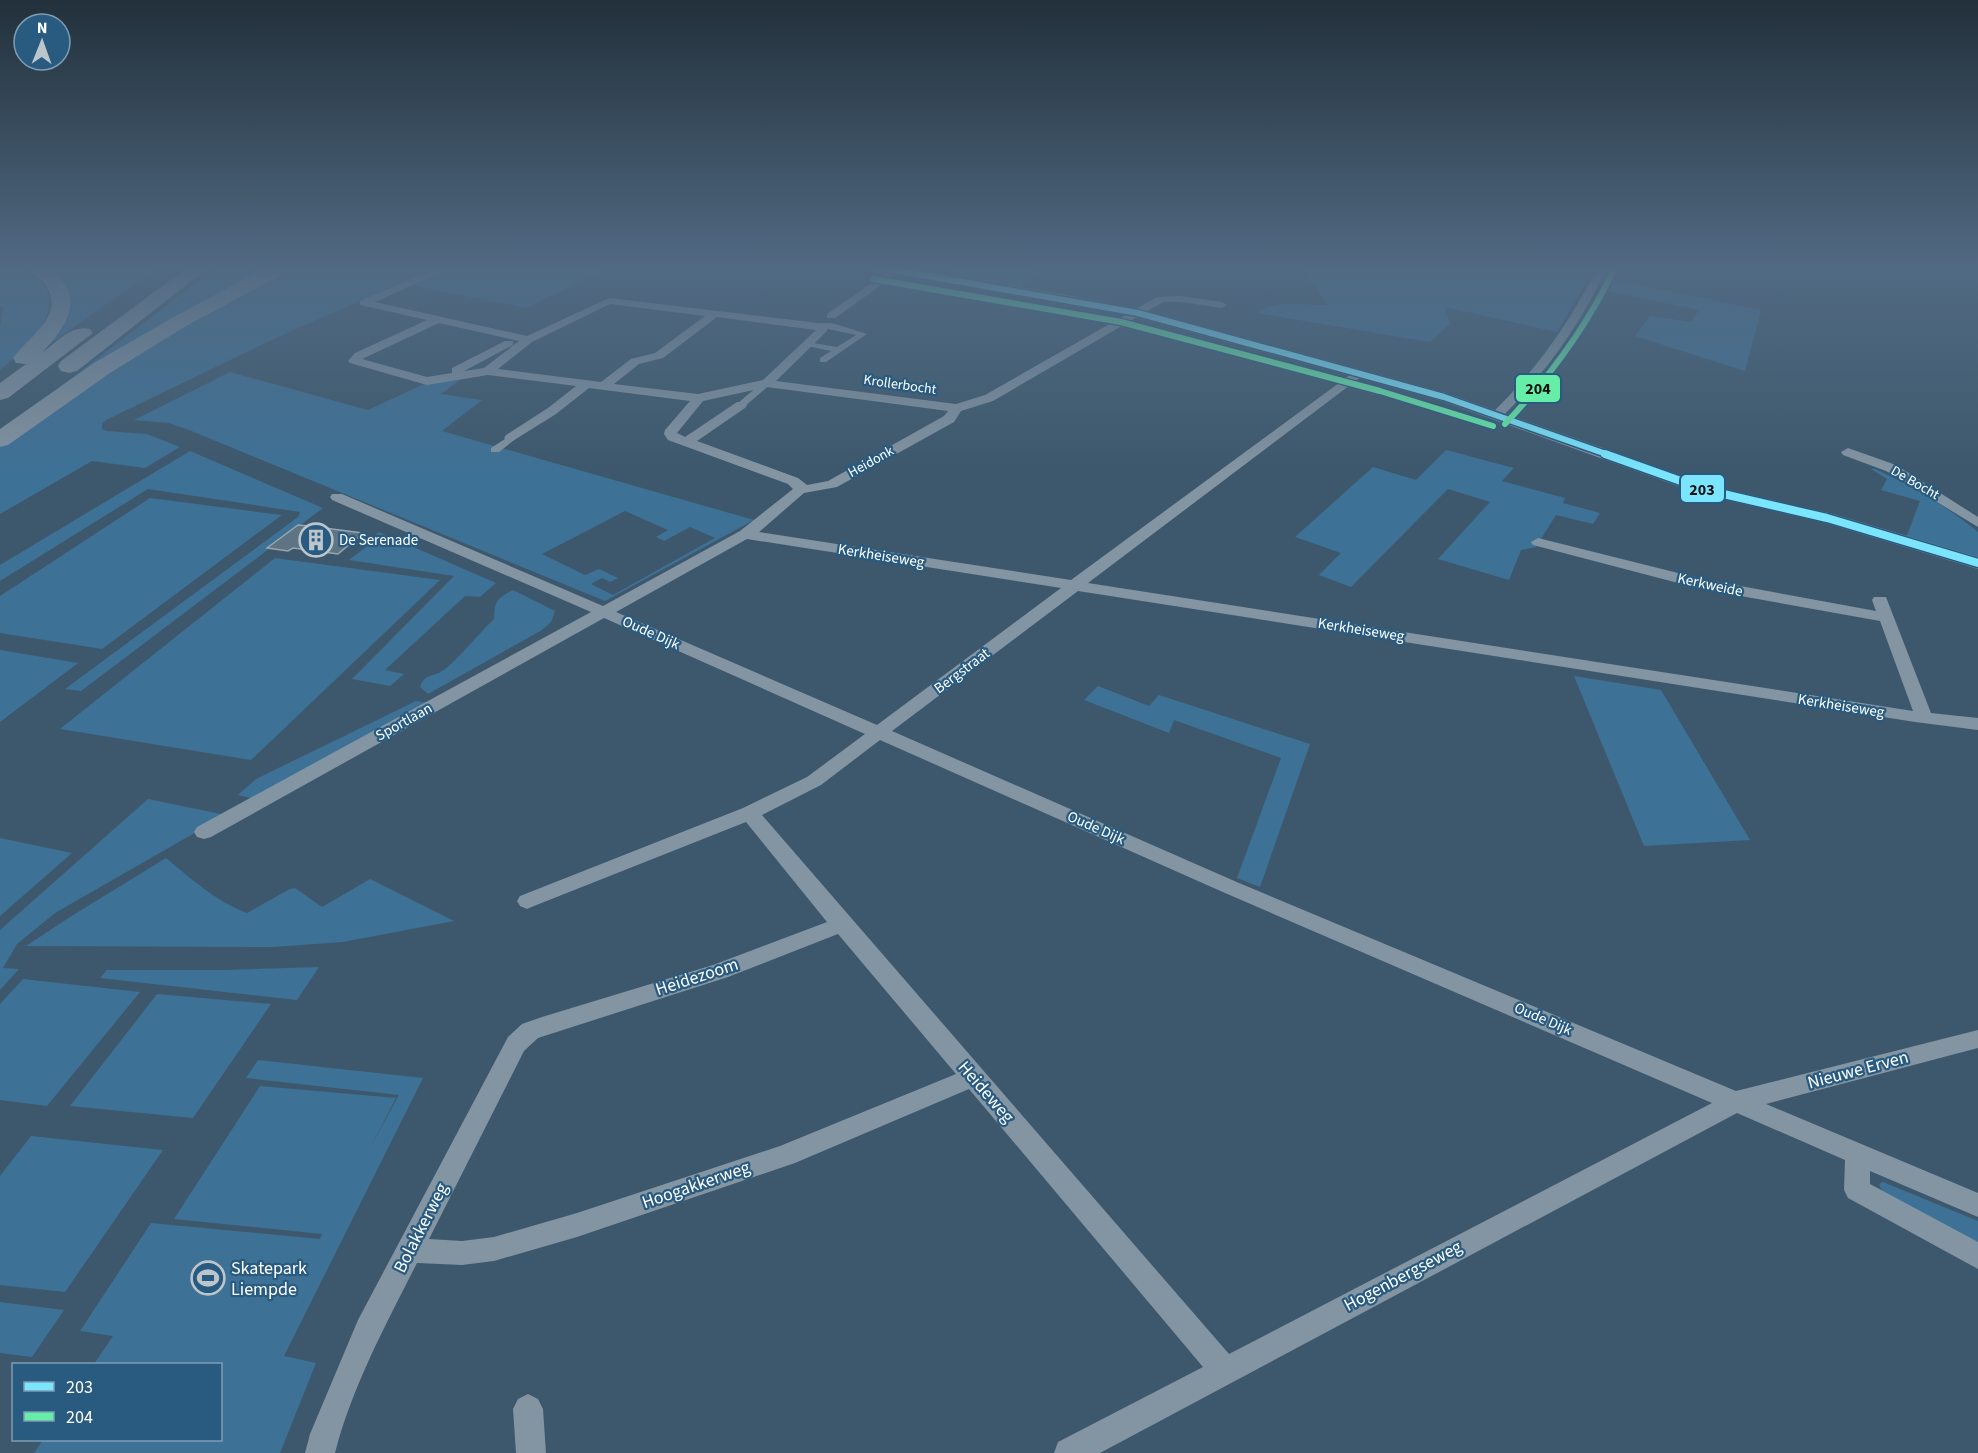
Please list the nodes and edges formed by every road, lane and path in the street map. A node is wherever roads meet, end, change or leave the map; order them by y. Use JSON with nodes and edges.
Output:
{"nodes":[{"id":1,"x":48,"y":335,"type":"edge"},
{"id":2,"x":80,"y":335,"type":"edge"},
{"id":3,"x":110,"y":335,"type":"edge"},
{"id":4,"x":158,"y":335,"type":"edge"},
{"id":5,"x":404,"y":335,"type":"edge"},
{"id":6,"x":504,"y":335,"type":"edge"},
{"id":7,"x":533,"y":335,"type":"edge"},
{"id":8,"x":687,"y":335,"type":"edge"},
{"id":9,"x":816,"y":335,"type":"edge"},
{"id":10,"x":841,"y":335,"type":"edge"},
{"id":11,"x":1101,"y":335,"type":"edge"},
{"id":12,"x":1216,"y":335,"type":"edge"},
{"id":13,"x":1562,"y":335,"type":"edge"},
{"id":14,"x":523,"y":339,"type":"junction"},
{"id":15,"x":810,"y":344,"type":"junction"},
{"id":16,"x":838,"y":350,"type":"junction"},
{"id":17,"x":823,"y":360,"type":"dead end"},
{"id":18,"x":488,"y":371,"type":"junction"},
{"id":19,"x":1358,"y":373,"type":"junction"},
{"id":20,"x":0,"y":376,"type":"edge"},
{"id":21,"x":438,"y":380,"type":"junction"},
{"id":22,"x":767,"y":383,"type":"junction"},
{"id":23,"x":586,"y":384,"type":"junction"},
{"id":24,"x":603,"y":386,"type":"junction"},
{"id":25,"x":0,"y":393,"type":"edge"},
{"id":26,"x":698,"y":398,"type":"junction"},
{"id":27,"x":741,"y":405,"type":"joint"},
{"id":28,"x":956,"y":408,"type":"junction"},
{"id":29,"x":1497,"y":415,"type":"junction"},
{"id":30,"x":0,"y":417,"type":"edge"},
{"id":31,"x":512,"y":438,"type":"joint"},
{"id":32,"x":0,"y":440,"type":"edge"},
{"id":33,"x":687,"y":442,"type":"junction"},
{"id":34,"x":495,"y":450,"type":"dead end"},
{"id":35,"x":1848,"y":452,"type":"dead end"},
{"id":36,"x":800,"y":490,"type":"junction"},
{"id":37,"x":337,"y":498,"type":"dead end"},
{"id":38,"x":1978,"y":523,"type":"edge"},
{"id":39,"x":745,"y":534,"type":"junction"},
{"id":40,"x":1538,"y":542,"type":"dead end"},
{"id":41,"x":1978,"y":563,"type":"edge"},
{"id":42,"x":1075,"y":586,"type":"junction"},
{"id":43,"x":604,"y":612,"type":"junction"},
{"id":44,"x":1924,"y":718,"type":"junction"},
{"id":45,"x":1978,"y":724,"type":"edge"},
{"id":46,"x":879,"y":733,"type":"junction"},
{"id":47,"x":750,"y":813,"type":"junction"},
{"id":48,"x":204,"y":832,"type":"dead end"},
{"id":49,"x":526,"y":901,"type":"dead end"},
{"id":50,"x":843,"y":924,"type":"junction"},
{"id":51,"x":550,"y":1023,"type":"joint"},
{"id":52,"x":1978,"y":1039,"type":"edge"},
{"id":53,"x":973,"y":1077,"type":"junction"},
{"id":54,"x":1738,"y":1101,"type":"junction"},
{"id":55,"x":1858,"y":1152,"type":"junction"},
{"id":56,"x":1978,"y":1205,"type":"edge"},
{"id":57,"x":409,"y":1250,"type":"junction"},
{"id":58,"x":1978,"y":1256,"type":"edge"},
{"id":59,"x":1224,"y":1370,"type":"junction"},
{"id":60,"x":528,"y":1408,"type":"dead end"},
{"id":61,"x":320,"y":1453,"type":"edge"},
{"id":62,"x":531,"y":1453,"type":"edge"},
{"id":63,"x":1069,"y":1453,"type":"edge"}],
"edges":[{"from":1,"to":20,"type":"highway"},
{"from":2,"to":25,"type":"highway"},
{"from":3,"to":30,"type":"highway"},
{"from":4,"to":32,"type":"highway"},
{"from":5,"to":21,"type":"street"},
{"from":6,"to":14,"type":"street"},
{"from":7,"to":14,"type":"street"},
{"from":8,"to":24,"type":"street"},
{"from":9,"to":15,"type":"street"},
{"from":10,"to":16,"type":"street"},
{"from":11,"to":28,"type":"street","name":"Heidonk"},
{"from":12,"to":19,"type":"street"},
{"from":13,"to":29,"type":"street"},
{"from":14,"to":18,"type":"street"},
{"from":14,"to":21,"type":"street"},
{"from":15,"to":16,"type":"street"},
{"from":15,"to":22,"type":"street"},
{"from":16,"to":17,"type":"street"},
{"from":18,"to":21,"type":"street"},
{"from":18,"to":23,"type":"street","name":"Krollerbocht"},
{"from":19,"to":29,"type":"street"},
{"from":19,"to":42,"type":"street","name":"Bergstraat"},
{"from":22,"to":26,"type":"street","name":"Krollerbocht"},
{"from":22,"to":27,"type":"street"},
{"from":22,"to":28,"type":"street","name":"Krollerbocht"},
{"from":23,"to":24,"type":"street","name":"Krollerbocht"},
{"from":23,"to":31,"type":"street"},
{"from":24,"to":26,"type":"street","name":"Krollerbocht"},
{"from":26,"to":33,"type":"street"},
{"from":27,"to":33,"type":"street"},
{"from":28,"to":36,"type":"street","name":"Heidonk"},
{"from":29,"to":41,"type":"street"},
{"from":31,"to":34,"type":"street"},
{"from":33,"to":36,"type":"street"},
{"from":35,"to":38,"type":"street","name":"De Bocht"},
{"from":36,"to":39,"type":"street","name":"Heidonk"},
{"from":37,"to":43,"type":"street","name":"Oude Dijk"},
{"from":39,"to":42,"type":"street","name":"Kerkheiseweg"},
{"from":39,"to":43,"type":"street","name":"Heidonk"},
{"from":40,"to":44,"type":"street","name":"Kerkweide"},
{"from":42,"to":44,"type":"street","name":"Kerkheiseweg"},
{"from":42,"to":46,"type":"street","name":"Bergstraat"},
{"from":43,"to":46,"type":"street","name":"Oude Dijk"},
{"from":43,"to":48,"type":"street","name":"Sportlaan"},
{"from":44,"to":45,"type":"street","name":"Kerkheiseweg"},
{"from":46,"to":47,"type":"street","name":"Bergstraat"},
{"from":46,"to":54,"type":"street","name":"Oude Dijk"},
{"from":47,"to":49,"type":"street","name":"Bergstraat"},
{"from":47,"to":50,"type":"street","name":"Heideweg"},
{"from":50,"to":51,"type":"street","name":"Heidezoom"},
{"from":50,"to":53,"type":"street","name":"Heideweg"},
{"from":51,"to":57,"type":"street","name":"Bolakkerweg"},
{"from":52,"to":54,"type":"street","name":"Nieuwe Erven"},
{"from":53,"to":57,"type":"street","name":"Hoogakkerweg"},
{"from":53,"to":59,"type":"street","name":"Heideweg"},
{"from":54,"to":55,"type":"street","name":"Oude Dijk"},
{"from":54,"to":59,"type":"street","name":"Hogenbergseweg"},
{"from":55,"to":56,"type":"street","name":"Oude Dijk"},
{"from":55,"to":58,"type":"street"},
{"from":57,"to":61,"type":"street","name":"Bolakkerweg"},
{"from":59,"to":63,"type":"street","name":"Hogenbergseweg"},
{"from":60,"to":62,"type":"street"}]}
